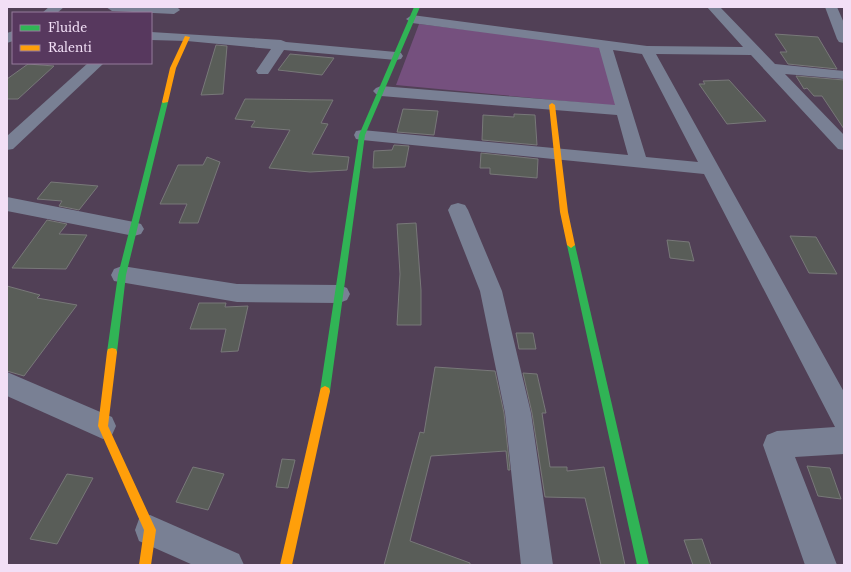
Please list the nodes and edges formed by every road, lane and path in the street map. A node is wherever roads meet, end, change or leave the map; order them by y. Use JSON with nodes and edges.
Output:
{"nodes":[{"id":1,"x":53,"y":7,"type":"edge"},
{"id":2,"x":57,"y":7,"type":"edge"},
{"id":3,"x":112,"y":7,"type":"edge"},
{"id":4,"x":713,"y":7,"type":"edge"},
{"id":5,"x":831,"y":7,"type":"edge"},
{"id":6,"x":175,"y":9,"type":"edge"},
{"id":7,"x":415,"y":13,"type":"edge"},
{"id":8,"x":157,"y":30,"type":"edge"},
{"id":9,"x":187,"y":36,"type":"junction"},
{"id":10,"x":844,"y":39,"type":"edge"},
{"id":11,"x":281,"y":44,"type":"junction"},
{"id":12,"x":605,"y":44,"type":"junction"},
{"id":13,"x":648,"y":50,"type":"junction"},
{"id":14,"x":755,"y":51,"type":"junction"},
{"id":15,"x":396,"y":56,"type":"junction"},
{"id":16,"x":96,"y":64,"type":"edge"},
{"id":17,"x":772,"y":68,"type":"junction"},
{"id":18,"x":263,"y":71,"type":"dead end"},
{"id":19,"x":844,"y":75,"type":"edge"},
{"id":20,"x":381,"y":91,"type":"junction"},
{"id":21,"x":552,"y":105,"type":"junction"},
{"id":22,"x":624,"y":111,"type":"junction"},
{"id":23,"x":362,"y":135,"type":"junction"},
{"id":24,"x":7,"y":145,"type":"edge"},
{"id":25,"x":844,"y":145,"type":"edge"},
{"id":26,"x":557,"y":154,"type":"junction"},
{"id":27,"x":639,"y":162,"type":"junction"},
{"id":28,"x":711,"y":169,"type":"junction"},
{"id":29,"x":7,"y":204,"type":"edge"},
{"id":30,"x":458,"y":210,"type":"dead end"},
{"id":31,"x":134,"y":229,"type":"junction"},
{"id":32,"x":122,"y":274,"type":"junction"},
{"id":33,"x":339,"y":294,"type":"junction"},
{"id":34,"x":7,"y":384,"type":"edge"},
{"id":35,"x":844,"y":418,"type":"edge"},
{"id":36,"x":103,"y":426,"type":"junction"},
{"id":37,"x":844,"y":440,"type":"edge"},
{"id":38,"x":150,"y":530,"type":"junction"},
{"id":39,"x":146,"y":565,"type":"edge"},
{"id":40,"x":228,"y":565,"type":"edge"},
{"id":41,"x":286,"y":565,"type":"edge"},
{"id":42,"x":537,"y":565,"type":"edge"},
{"id":43,"x":643,"y":565,"type":"edge"},
{"id":44,"x":821,"y":565,"type":"edge"}],
"edges":[{"from":1,"to":2,"type":"street"},
{"from":3,"to":6,"type":"street"},
{"from":4,"to":14,"type":"street"},
{"from":5,"to":10,"type":"street"},
{"from":6,"to":8,"type":"street"},
{"from":7,"to":12,"type":"street"},
{"from":7,"to":15,"type":"street"},
{"from":8,"to":9,"type":"street"},
{"from":9,"to":11,"type":"street"},
{"from":9,"to":31,"type":"street"},
{"from":11,"to":15,"type":"street"},
{"from":11,"to":18,"type":"street"},
{"from":12,"to":13,"type":"street"},
{"from":12,"to":22,"type":"street"},
{"from":13,"to":14,"type":"street"},
{"from":13,"to":28,"type":"street"},
{"from":14,"to":17,"type":"street"},
{"from":15,"to":20,"type":"street"},
{"from":16,"to":24,"type":"street"},
{"from":17,"to":19,"type":"street"},
{"from":17,"to":25,"type":"street"},
{"from":20,"to":21,"type":"street"},
{"from":20,"to":23,"type":"street"},
{"from":21,"to":22,"type":"street"},
{"from":21,"to":26,"type":"street"},
{"from":22,"to":27,"type":"street"},
{"from":23,"to":26,"type":"street"},
{"from":23,"to":33,"type":"street"},
{"from":26,"to":27,"type":"street"},
{"from":26,"to":43,"type":"street"},
{"from":27,"to":28,"type":"street"},
{"from":28,"to":35,"type":"street"},
{"from":29,"to":31,"type":"street"},
{"from":30,"to":42,"type":"street"},
{"from":31,"to":32,"type":"street"},
{"from":32,"to":33,"type":"street"},
{"from":32,"to":36,"type":"street"},
{"from":33,"to":41,"type":"street"},
{"from":34,"to":36,"type":"street"},
{"from":36,"to":38,"type":"street"},
{"from":37,"to":44,"type":"street"},
{"from":38,"to":39,"type":"street"},
{"from":38,"to":40,"type":"street"}]}
